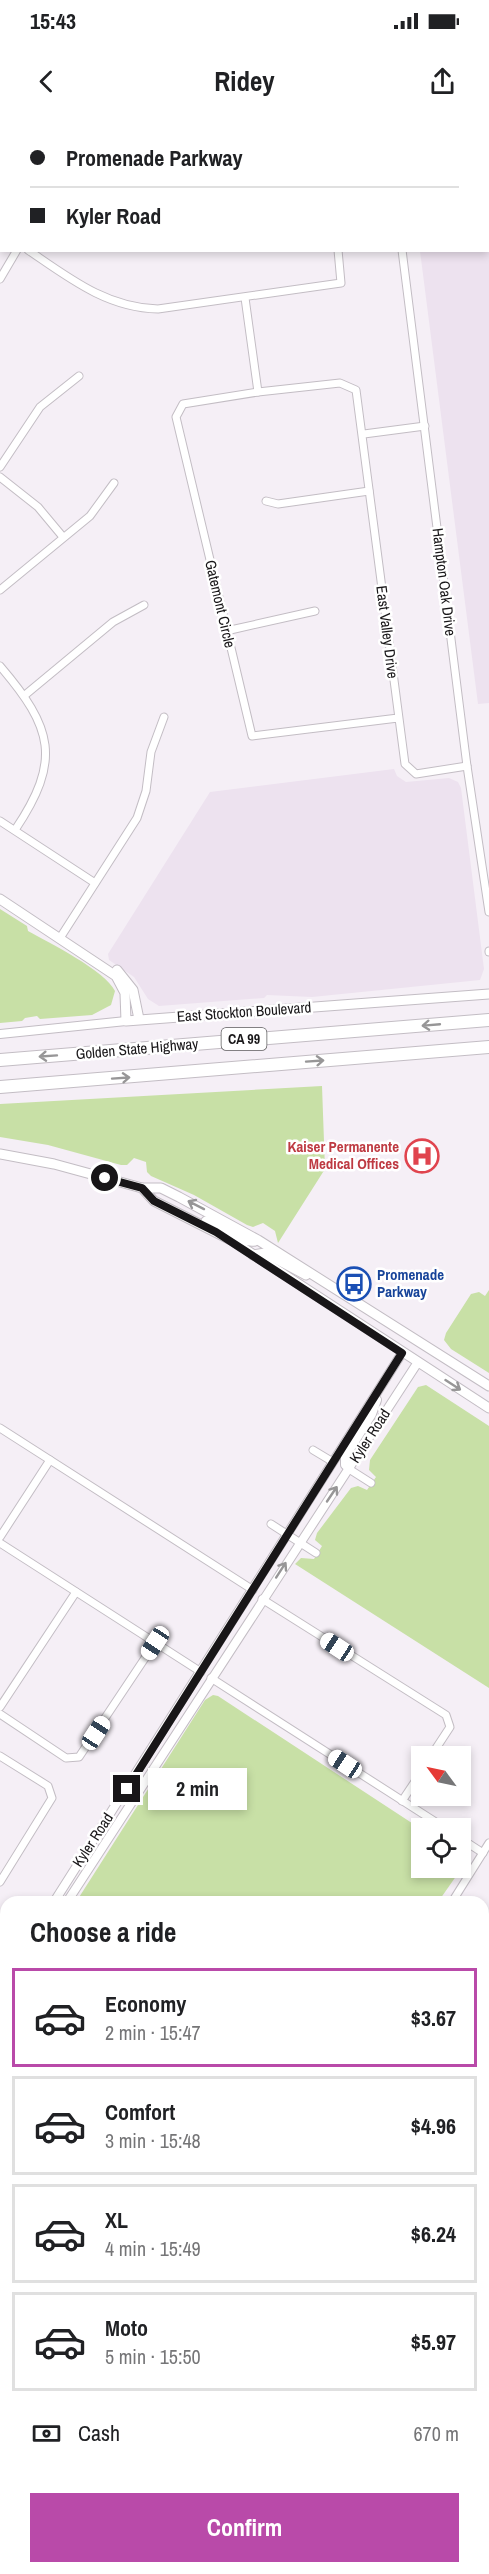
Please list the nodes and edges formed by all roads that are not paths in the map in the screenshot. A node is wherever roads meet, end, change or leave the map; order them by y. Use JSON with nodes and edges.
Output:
{"nodes":[{"id":1,"x":16,"y":252,"type":"edge"},
{"id":2,"x":31,"y":252,"type":"edge"},
{"id":3,"x":338,"y":252,"type":"edge"},
{"id":4,"x":402,"y":252,"type":"edge"},
{"id":5,"x":0,"y":279,"type":"edge"},
{"id":6,"x":245,"y":298,"type":"junction"},
{"id":7,"x":79,"y":376,"type":"dead end"},
{"id":8,"x":258,"y":392,"type":"junction"},
{"id":9,"x":425,"y":426,"type":"junction"},
{"id":10,"x":364,"y":434,"type":"junction"},
{"id":11,"x":0,"y":467,"type":"edge"},
{"id":12,"x":0,"y":477,"type":"edge"},
{"id":13,"x":114,"y":483,"type":"dead end"},
{"id":14,"x":369,"y":491,"type":"junction"},
{"id":15,"x":266,"y":501,"type":"dead end"},
{"id":16,"x":63,"y":537,"type":"junction"},
{"id":17,"x":0,"y":590,"type":"edge"},
{"id":18,"x":144,"y":605,"type":"dead end"},
{"id":19,"x":315,"y":611,"type":"dead end"},
{"id":20,"x":226,"y":631,"type":"junction"},
{"id":21,"x":0,"y":666,"type":"edge"},
{"id":22,"x":25,"y":695,"type":"junction"},
{"id":23,"x":164,"y":717,"type":"dead end"},
{"id":24,"x":398,"y":718,"type":"junction"},
{"id":25,"x":467,"y":766,"type":"junction"},
{"id":26,"x":0,"y":821,"type":"edge"},
{"id":27,"x":15,"y":831,"type":"junction"},
{"id":28,"x":95,"y":883,"type":"junction"},
{"id":29,"x":0,"y":898,"type":"edge"},
{"id":30,"x":489,"y":912,"type":"edge"},
{"id":31,"x":60,"y":938,"type":"junction"},
{"id":32,"x":489,"y":993,"type":"edge"},
{"id":33,"x":139,"y":1019,"type":"junction"},
{"id":34,"x":489,"y":1020,"type":"edge"},
{"id":35,"x":126,"y":1021,"type":"junction"},
{"id":36,"x":0,"y":1034,"type":"edge"},
{"id":37,"x":489,"y":1047,"type":"edge"},
{"id":38,"x":0,"y":1060,"type":"edge"},
{"id":39,"x":0,"y":1087,"type":"edge"},
{"id":40,"x":0,"y":1154,"type":"edge"},
{"id":41,"x":142,"y":1188,"type":"junction"},
{"id":42,"x":201,"y":1223,"type":"junction"},
{"id":43,"x":258,"y":1240,"type":"junction"},
{"id":44,"x":254,"y":1255,"type":"junction"},
{"id":45,"x":311,"y":1273,"type":"junction"},
{"id":46,"x":402,"y":1353,"type":"junction"},
{"id":47,"x":418,"y":1362,"type":"junction"},
{"id":48,"x":489,"y":1386,"type":"edge"},
{"id":49,"x":379,"y":1390,"type":"junction"},
{"id":50,"x":489,"y":1408,"type":"edge"},
{"id":51,"x":0,"y":1428,"type":"edge"},
{"id":52,"x":313,"y":1450,"type":"dead end"},
{"id":53,"x":50,"y":1460,"type":"junction"},
{"id":54,"x":333,"y":1462,"type":"junction"},
{"id":55,"x":349,"y":1469,"type":"junction"},
{"id":56,"x":371,"y":1483,"type":"dead end"},
{"id":57,"x":271,"y":1524,"type":"dead end"},
{"id":58,"x":287,"y":1535,"type":"junction"},
{"id":59,"x":0,"y":1537,"type":"edge"},
{"id":60,"x":299,"y":1542,"type":"junction"},
{"id":61,"x":0,"y":1543,"type":"edge"},
{"id":62,"x":316,"y":1553,"type":"dead end"},
{"id":63,"x":76,"y":1592,"type":"junction"},
{"id":64,"x":252,"y":1592,"type":"junction"},
{"id":65,"x":262,"y":1599,"type":"junction"},
{"id":66,"x":155,"y":1643,"type":"junction"},
{"id":67,"x":201,"y":1672,"type":"junction"},
{"id":68,"x":211,"y":1678,"type":"junction"},
{"id":69,"x":0,"y":1707,"type":"edge"},
{"id":70,"x":0,"y":1714,"type":"edge"},
{"id":71,"x":438,"y":1746,"type":"edge"},
{"id":72,"x":162,"y":1753,"type":"junction"},
{"id":73,"x":0,"y":1756,"type":"edge"},
{"id":74,"x":411,"y":1788,"type":"edge"},
{"id":75,"x":402,"y":1801,"type":"junction"},
{"id":76,"x":429,"y":1818,"type":"edge"},
{"id":77,"x":489,"y":1843,"type":"edge"},
{"id":78,"x":471,"y":1845,"type":"edge"},
{"id":79,"x":483,"y":1853,"type":"junction"},
{"id":80,"x":80,"y":1860,"type":"junction"},
{"id":81,"x":0,"y":1882,"type":"edge"},
{"id":82,"x":58,"y":1896,"type":"edge"},
{"id":83,"x":64,"y":1896,"type":"edge"},
{"id":84,"x":71,"y":1896,"type":"edge"},
{"id":85,"x":456,"y":1896,"type":"edge"}],
"edges":[{"from":1,"to":5,"type":"street"},
{"from":2,"to":6,"type":"street"},
{"from":3,"to":6,"type":"street"},
{"from":4,"to":9,"type":"street","name":"Hampton Oak Drive"},
{"from":6,"to":8,"type":"street"},
{"from":7,"to":11,"type":"street"},
{"from":8,"to":10,"type":"street","name":"East Valley Drive"},
{"from":8,"to":20,"type":"street","name":"Gatemont Circle"},
{"from":9,"to":10,"type":"street"},
{"from":9,"to":25,"type":"street","name":"Hampton Oak Drive"},
{"from":10,"to":14,"type":"street","name":"East Valley Drive"},
{"from":12,"to":16,"type":"street"},
{"from":13,"to":16,"type":"street"},
{"from":14,"to":15,"type":"street"},
{"from":14,"to":24,"type":"street","name":"East Valley Drive"},
{"from":16,"to":17,"type":"street"},
{"from":18,"to":22,"type":"street"},
{"from":19,"to":20,"type":"street"},
{"from":20,"to":24,"type":"street","name":"Gatemont Circle"},
{"from":21,"to":22,"type":"street"},
{"from":22,"to":27,"type":"street"},
{"from":23,"to":28,"type":"street"},
{"from":24,"to":25,"type":"street","name":"East Valley Drive"},
{"from":25,"to":30,"type":"street","name":"Hampton Oak Drive"},
{"from":26,"to":27,"type":"street"},
{"from":27,"to":28,"type":"street"},
{"from":28,"to":31,"type":"street"},
{"from":29,"to":31,"type":"main road"},
{"from":31,"to":33,"type":"main road"},
{"from":31,"to":35,"type":"main road"},
{"from":32,"to":33,"type":"main road","name":"East Stockton Boulevard"},
{"from":33,"to":35,"type":"main road","name":"East Stockton Boulevard"},
{"from":34,"to":38,"type":"highway","name":"Golden State Highway","number":"CA 99","one_way":true},
{"from":35,"to":36,"type":"street","name":"East Stockton Boulevard"},
{"from":39,"to":37,"type":"highway","name":"Golden State Highway","number":"CA 99","one_way":true},
{"from":40,"to":41,"type":"main road"},
{"from":41,"to":42,"type":"main road"},
{"from":43,"to":41,"type":"main road","one_way":true},
{"from":42,"to":43,"type":"main road"},
{"from":42,"to":44,"type":"main road"},
{"from":43,"to":45,"type":"main road"},
{"from":44,"to":45,"type":"main road"},
{"from":44,"to":46,"type":"main road"},
{"from":45,"to":48,"type":"main road"},
{"from":46,"to":47,"type":"main road"},
{"from":46,"to":49,"type":"street","name":"Kyler Road"},
{"from":47,"to":50,"type":"main road","one_way":true},
{"from":47,"to":55,"type":"street","name":"Kyler Road"},
{"from":49,"to":54,"type":"street","name":"Kyler Road"},
{"from":49,"to":55,"type":"street"},
{"from":51,"to":53,"type":"street"},
{"from":52,"to":54,"type":"street"},
{"from":53,"to":59,"type":"street"},
{"from":53,"to":64,"type":"street"},
{"from":54,"to":58,"type":"street","name":"Kyler Road"},
{"from":55,"to":56,"type":"street"},
{"from":60,"to":55,"type":"street","name":"Kyler Road","one_way":true},
{"from":57,"to":58,"type":"street"},
{"from":58,"to":60,"type":"street"},
{"from":58,"to":64,"type":"street","name":"Kyler Road"},
{"from":60,"to":62,"type":"street"},
{"from":65,"to":60,"type":"street","name":"Kyler Road","one_way":true},
{"from":61,"to":63,"type":"street"},
{"from":63,"to":66,"type":"street"},
{"from":63,"to":69,"type":"street"},
{"from":64,"to":67,"type":"street","name":"Kyler Road"},
{"from":64,"to":68,"type":"street"},
{"from":65,"to":68,"type":"street","name":"Kyler Road"},
{"from":65,"to":71,"type":"street"},
{"from":66,"to":67,"type":"street"},
{"from":66,"to":70,"type":"street"},
{"from":67,"to":72,"type":"street"},
{"from":67,"to":80,"type":"street","name":"Kyler Road"},
{"from":68,"to":72,"type":"street","name":"Kyler Road"},
{"from":68,"to":75,"type":"street"},
{"from":72,"to":84,"type":"street","name":"Kyler Road"},
{"from":73,"to":81,"type":"street"},
{"from":74,"to":75,"type":"street"},
{"from":75,"to":76,"type":"street"},
{"from":77,"to":79,"type":"street"},
{"from":78,"to":79,"type":"street"},
{"from":79,"to":85,"type":"street"},
{"from":80,"to":82,"type":"street","name":"Kyler Road"},
{"from":80,"to":83,"type":"street"}]}
